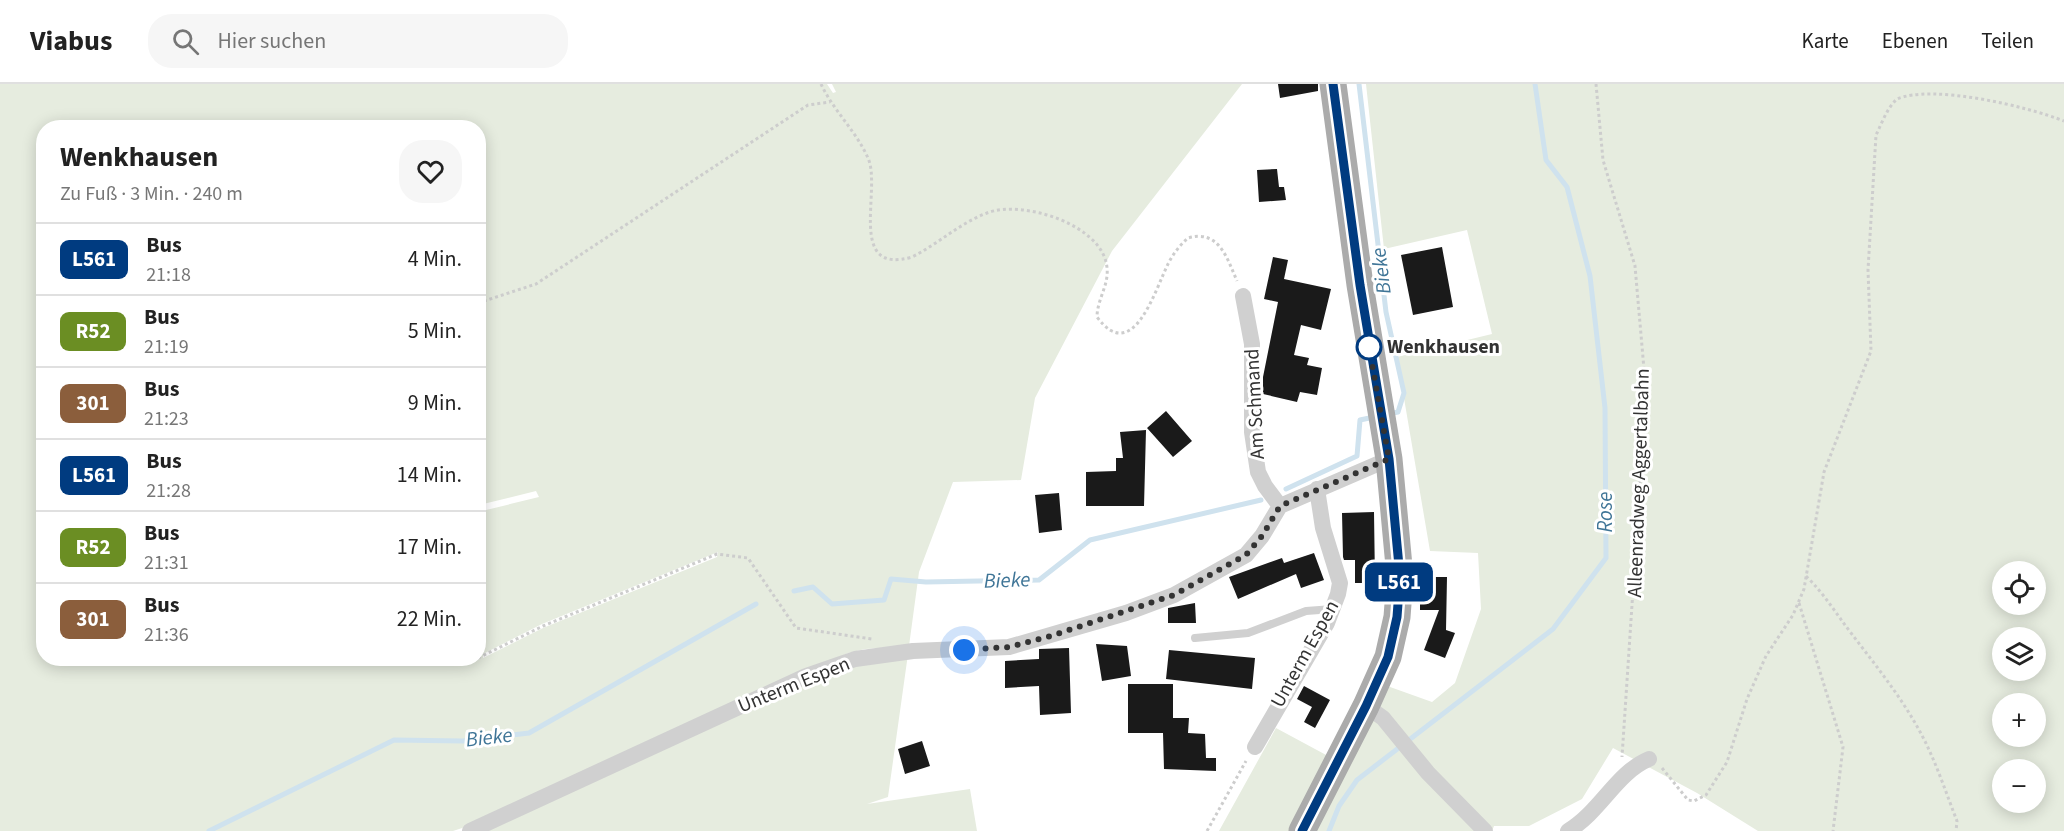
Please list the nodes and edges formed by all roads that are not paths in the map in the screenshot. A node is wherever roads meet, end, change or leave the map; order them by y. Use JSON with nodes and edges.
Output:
{"nodes":[{"id":1,"x":1333,"y":87,"type":"edge"},
{"id":2,"x":1243,"y":296,"type":"road end"},
{"id":3,"x":1387,"y":446,"type":"junction"},
{"id":4,"x":1317,"y":489,"type":"junction"},
{"id":5,"x":1280,"y":506,"type":"junction"},
{"id":6,"x":1333,"y":609,"type":"junction"},
{"id":7,"x":1195,"y":638,"type":"dead end"},
{"id":8,"x":1366,"y":706,"type":"junction"},
{"id":9,"x":1255,"y":747,"type":"road end"},
{"id":10,"x":1649,"y":759,"type":"road end"},
{"id":11,"x":470,"y":831,"type":"edge"},
{"id":12,"x":1302,"y":831,"type":"edge"},
{"id":13,"x":1485,"y":831,"type":"edge"},
{"id":14,"x":1568,"y":831,"type":"edge"}],
"edges":[{"from":1,"to":3,"type":"main road"},
{"from":2,"to":5,"type":"street","name":"Am Schmand"},
{"from":3,"to":4,"type":"street"},
{"from":3,"to":8,"type":"main road"},
{"from":4,"to":5,"type":"street"},
{"from":4,"to":6,"type":"street","name":"Unterm Espen"},
{"from":5,"to":11,"type":"street","name":"Unterm Espen"},
{"from":6,"to":7,"type":"lane"},
{"from":6,"to":9,"type":"street","name":"Unterm Espen"},
{"from":8,"to":12,"type":"main road"},
{"from":8,"to":13,"type":"street"},
{"from":10,"to":14,"type":"street"}]}
